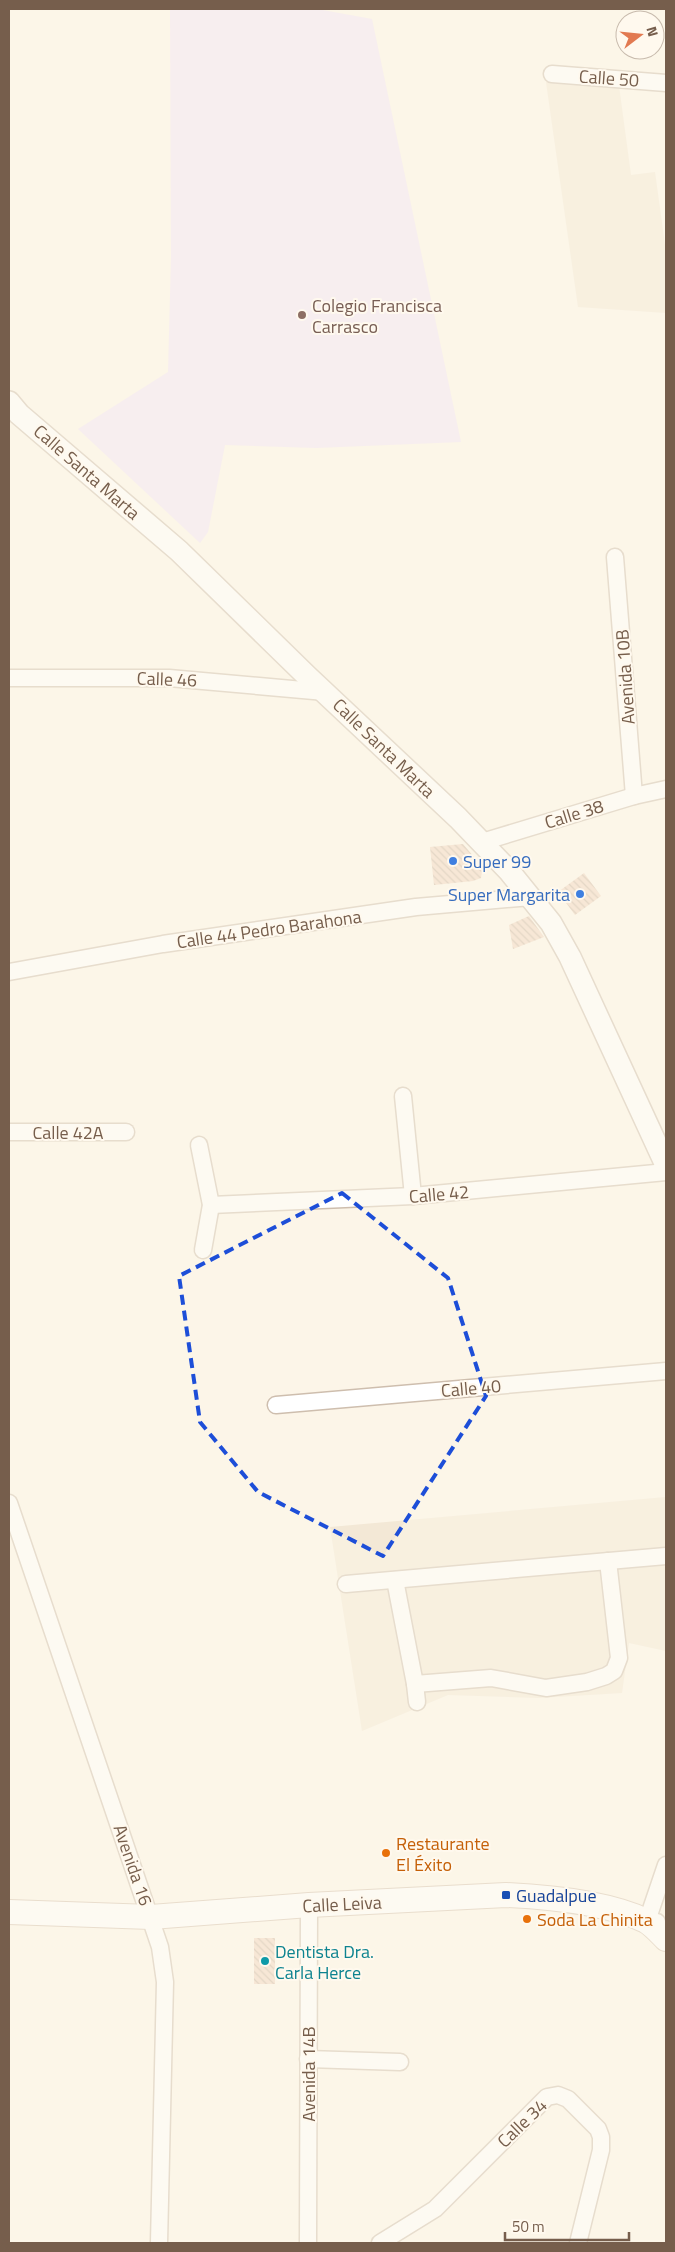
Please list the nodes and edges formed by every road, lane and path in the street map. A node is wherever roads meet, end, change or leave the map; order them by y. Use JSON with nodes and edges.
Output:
{"nodes":[{"id":1,"x":552,"y":74,"type":"dead end"},
{"id":2,"x":666,"y":83,"type":"edge"},
{"id":3,"x":9,"y":402,"type":"edge"},
{"id":4,"x":615,"y":557,"type":"dead end"},
{"id":5,"x":9,"y":678,"type":"edge"},
{"id":6,"x":325,"y":692,"type":"junction"},
{"id":7,"x":666,"y":789,"type":"edge"},
{"id":8,"x":634,"y":796,"type":"junction"},
{"id":9,"x":482,"y":842,"type":"junction"},
{"id":10,"x":531,"y":897,"type":"junction"},
{"id":11,"x":9,"y":972,"type":"edge"},
{"id":12,"x":404,"y":1096,"type":"dead end"},
{"id":13,"x":9,"y":1132,"type":"edge"},
{"id":14,"x":126,"y":1132,"type":"dead end"},
{"id":15,"x":199,"y":1145,"type":"dead end"},
{"id":16,"x":666,"y":1165,"type":"edge"},
{"id":17,"x":666,"y":1172,"type":"edge"},
{"id":18,"x":413,"y":1196,"type":"junction"},
{"id":19,"x":211,"y":1205,"type":"junction"},
{"id":20,"x":203,"y":1250,"type":"dead end"},
{"id":21,"x":666,"y":1370,"type":"edge"},
{"id":22,"x":276,"y":1405,"type":"dead end"},
{"id":23,"x":9,"y":1503,"type":"edge"},
{"id":24,"x":666,"y":1556,"type":"edge"},
{"id":25,"x":608,"y":1561,"type":"junction"},
{"id":26,"x":395,"y":1580,"type":"junction"},
{"id":27,"x":346,"y":1584,"type":"dead end"},
{"id":28,"x":414,"y":1684,"type":"junction"},
{"id":29,"x":417,"y":1702,"type":"dead end"},
{"id":30,"x":666,"y":1865,"type":"edge"},
{"id":31,"x":310,"y":1905,"type":"junction"},
{"id":32,"x":9,"y":1912,"type":"edge"},
{"id":33,"x":151,"y":1917,"type":"junction"},
{"id":34,"x":657,"y":1922,"type":"edge"},
{"id":35,"x":666,"y":1938,"type":"edge"},
{"id":36,"x":308,"y":2059,"type":"junction"},
{"id":37,"x":400,"y":2062,"type":"dead end"},
{"id":38,"x":160,"y":2243,"type":"edge"},
{"id":39,"x":308,"y":2243,"type":"edge"},
{"id":40,"x":380,"y":2243,"type":"edge"},
{"id":41,"x":578,"y":2243,"type":"edge"}],
"edges":[{"from":1,"to":2,"type":"street","name":"Calle 50"},
{"from":3,"to":6,"type":"street","name":"Calle Santa Marta"},
{"from":4,"to":8,"type":"street","name":"Avenida 10B"},
{"from":5,"to":6,"type":"street","name":"Calle 46"},
{"from":6,"to":9,"type":"street","name":"Calle Santa Marta"},
{"from":7,"to":8,"type":"street","name":"Calle 38"},
{"from":8,"to":9,"type":"street","name":"Calle 38"},
{"from":9,"to":10,"type":"street","name":"Calle Santa Marta"},
{"from":10,"to":11,"type":"street","name":"Calle 44 Pedro Barahona"},
{"from":10,"to":16,"type":"street","name":"Calle Santa Marta"},
{"from":12,"to":18,"type":"street"},
{"from":13,"to":14,"type":"street","name":"Calle 42A"},
{"from":15,"to":19,"type":"street"},
{"from":17,"to":18,"type":"street","name":"Calle 42"},
{"from":18,"to":19,"type":"street","name":"Calle 42"},
{"from":19,"to":20,"type":"street"},
{"from":21,"to":22,"type":"street","name":"Calle 40"},
{"from":23,"to":33,"type":"street","name":"Avenida 16"},
{"from":24,"to":25,"type":"street"},
{"from":25,"to":26,"type":"street"},
{"from":25,"to":28,"type":"street"},
{"from":26,"to":27,"type":"street"},
{"from":26,"to":28,"type":"street"},
{"from":28,"to":29,"type":"street"},
{"from":30,"to":34,"type":"street"},
{"from":31,"to":33,"type":"main road","name":"Calle Leiva"},
{"from":31,"to":34,"type":"main road","name":"Calle Leiva"},
{"from":31,"to":36,"type":"street","name":"Avenida 14B"},
{"from":32,"to":33,"type":"main road","name":"Calle Leiva"},
{"from":33,"to":38,"type":"street","name":"Avenida 16"},
{"from":34,"to":35,"type":"main road","name":"Calle Leiva"},
{"from":36,"to":37,"type":"street"},
{"from":36,"to":39,"type":"street","name":"Avenida 14B"},
{"from":40,"to":41,"type":"street","name":"Calle 34"}]}
